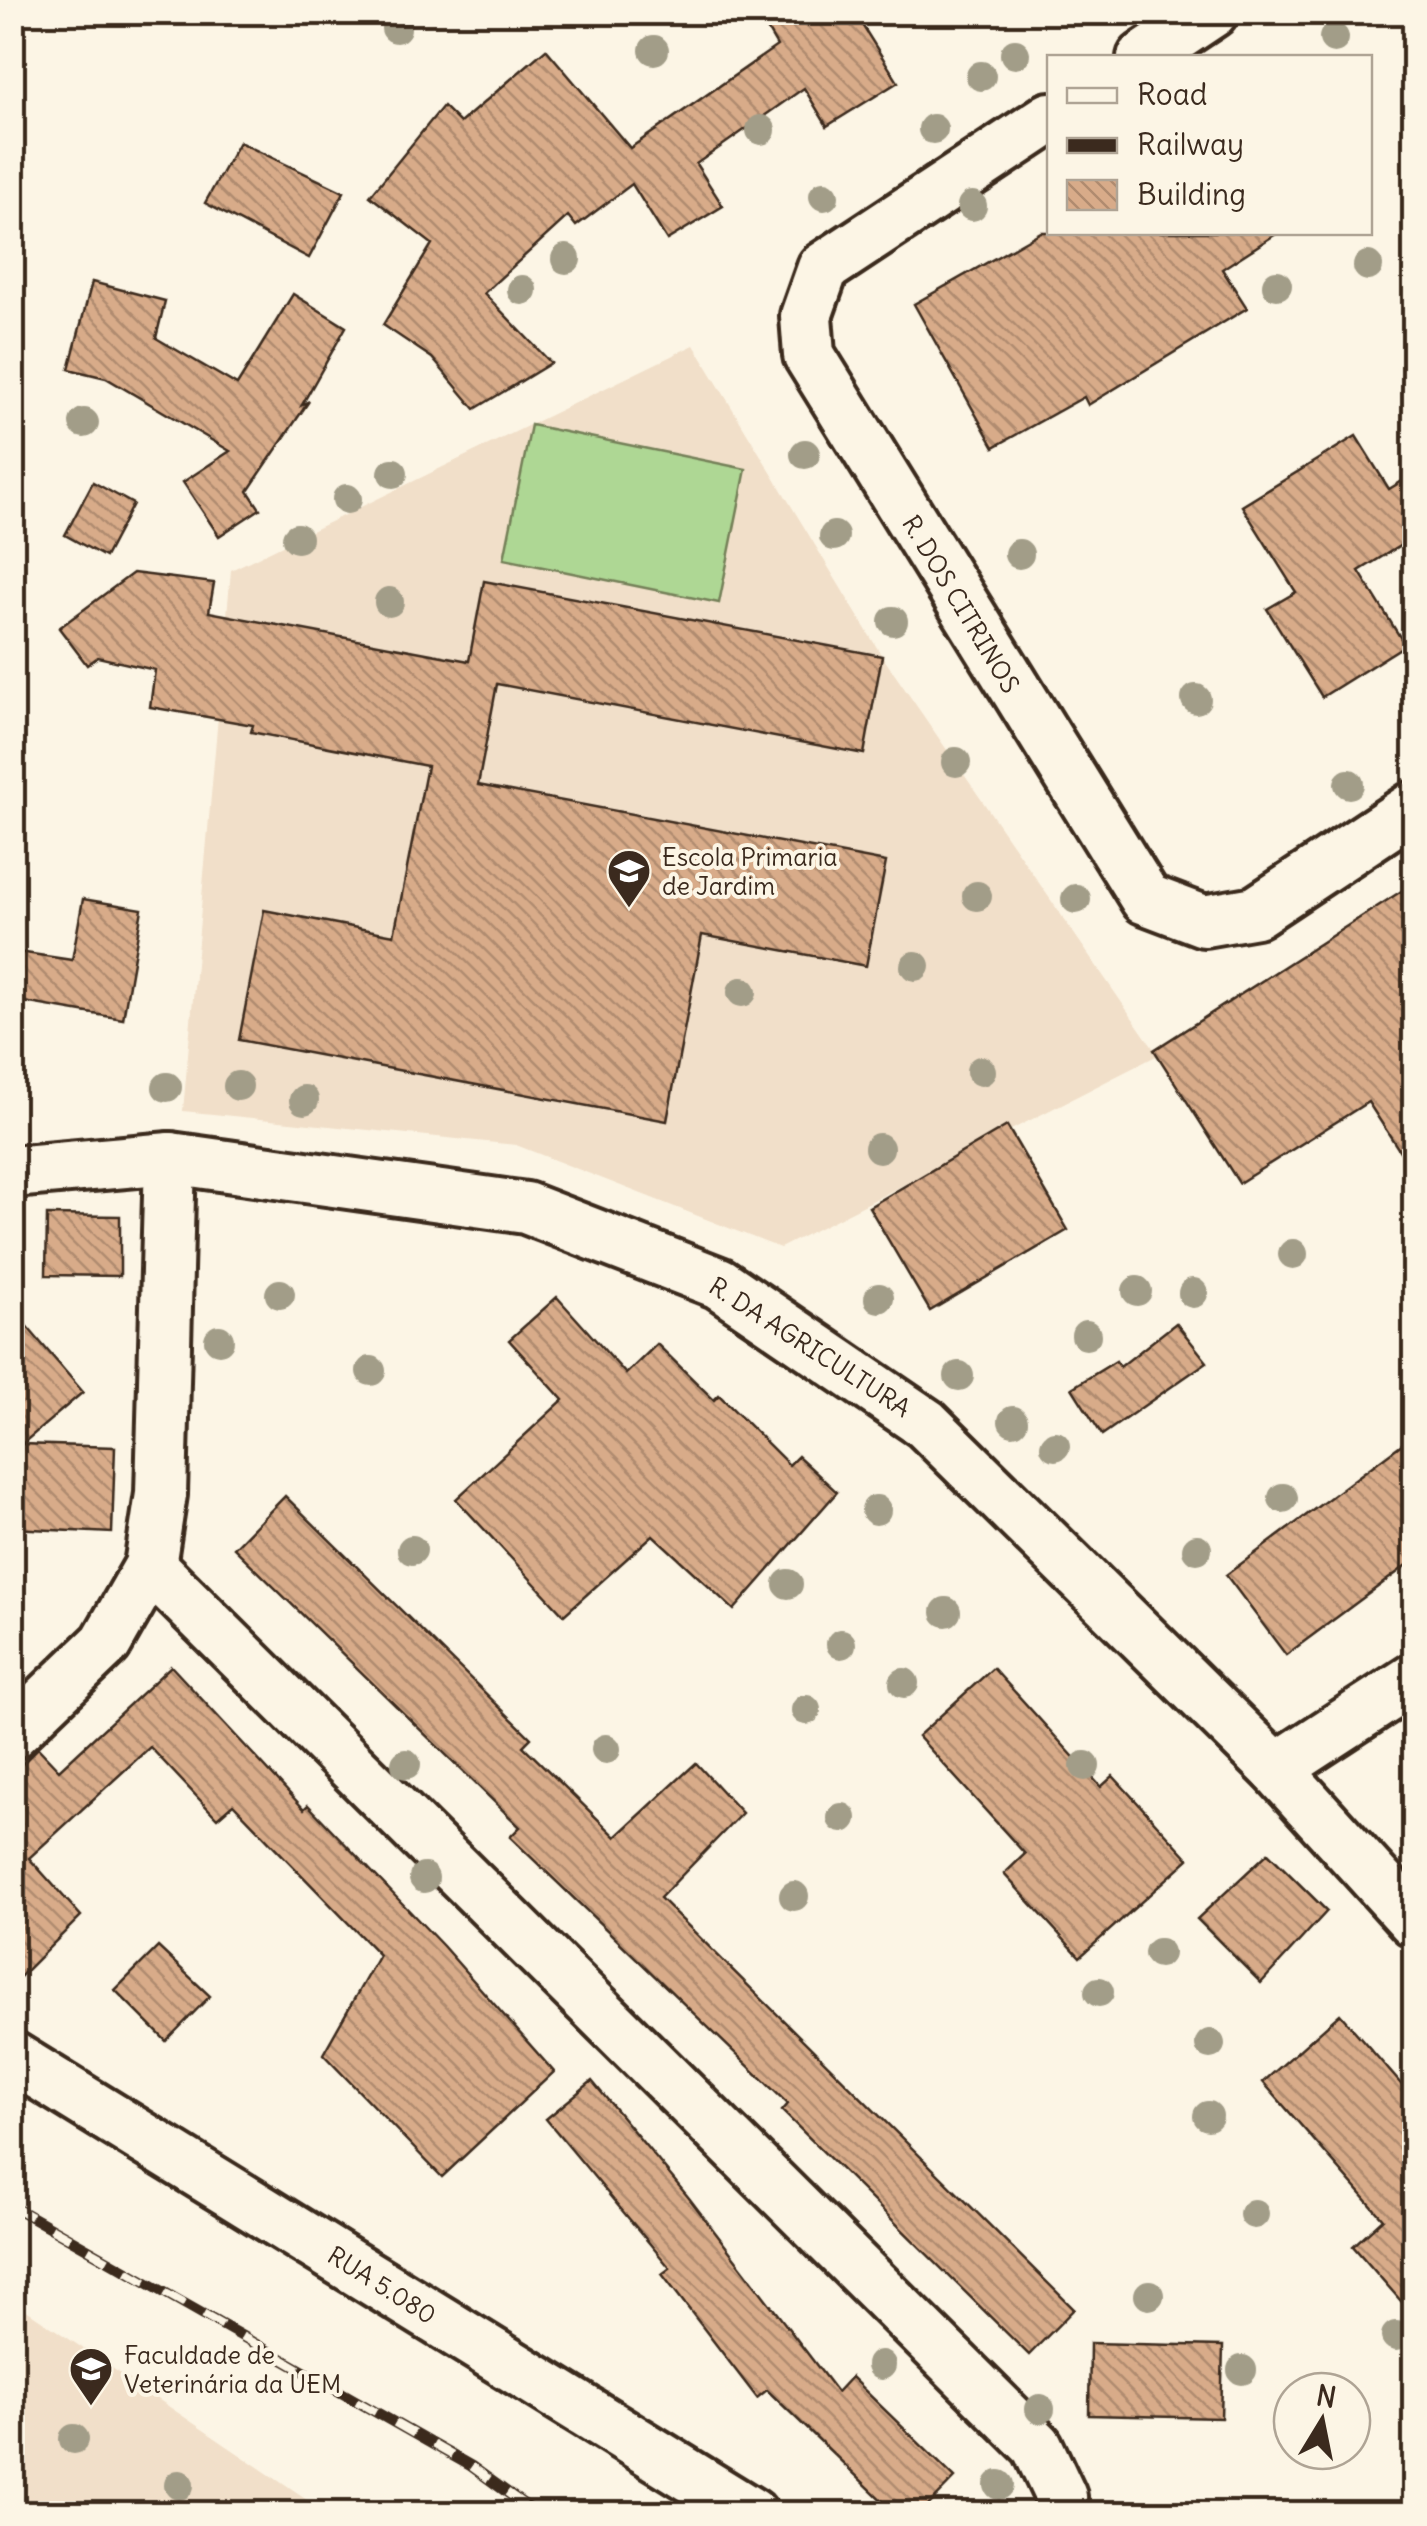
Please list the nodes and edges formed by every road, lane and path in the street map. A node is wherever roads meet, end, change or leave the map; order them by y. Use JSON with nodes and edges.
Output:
{"nodes":[{"id":1,"x":1212,"y":12,"type":"edge"},
{"id":2,"x":1148,"y":55,"type":"edge"},
{"id":3,"x":1047,"y":120,"type":"edge"},
{"id":4,"x":1414,"y":807,"type":"edge"},
{"id":5,"x":170,"y":1158,"type":"junction"},
{"id":6,"x":12,"y":1172,"type":"edge"},
{"id":7,"x":150,"y":1566,"type":"junction"},
{"id":8,"x":1414,"y":1679,"type":"edge"},
{"id":9,"x":12,"y":1733,"type":"edge"},
{"id":10,"x":1276,"y":1769,"type":"junction"},
{"id":11,"x":1414,"y":1920,"type":"edge"},
{"id":12,"x":12,"y":2057,"type":"edge"},
{"id":13,"x":752,"y":2514,"type":"edge"},
{"id":14,"x":1062,"y":2514,"type":"edge"}],
"edges":[{"from":1,"to":2,"type":"street"},
{"from":3,"to":4,"type":"street","name":"R. DOS CITRINOS"},
{"from":5,"to":6,"type":"street","name":"R. DA AGRICULTURA"},
{"from":5,"to":7,"type":"street"},
{"from":5,"to":10,"type":"street","name":"R. DA AGRICULTURA"},
{"from":7,"to":9,"type":"street"},
{"from":7,"to":14,"type":"street"},
{"from":8,"to":10,"type":"street"},
{"from":10,"to":11,"type":"street","name":"R. DA AGRICULTURA"},
{"from":12,"to":13,"type":"street","name":"RUA 5.080"}]}
